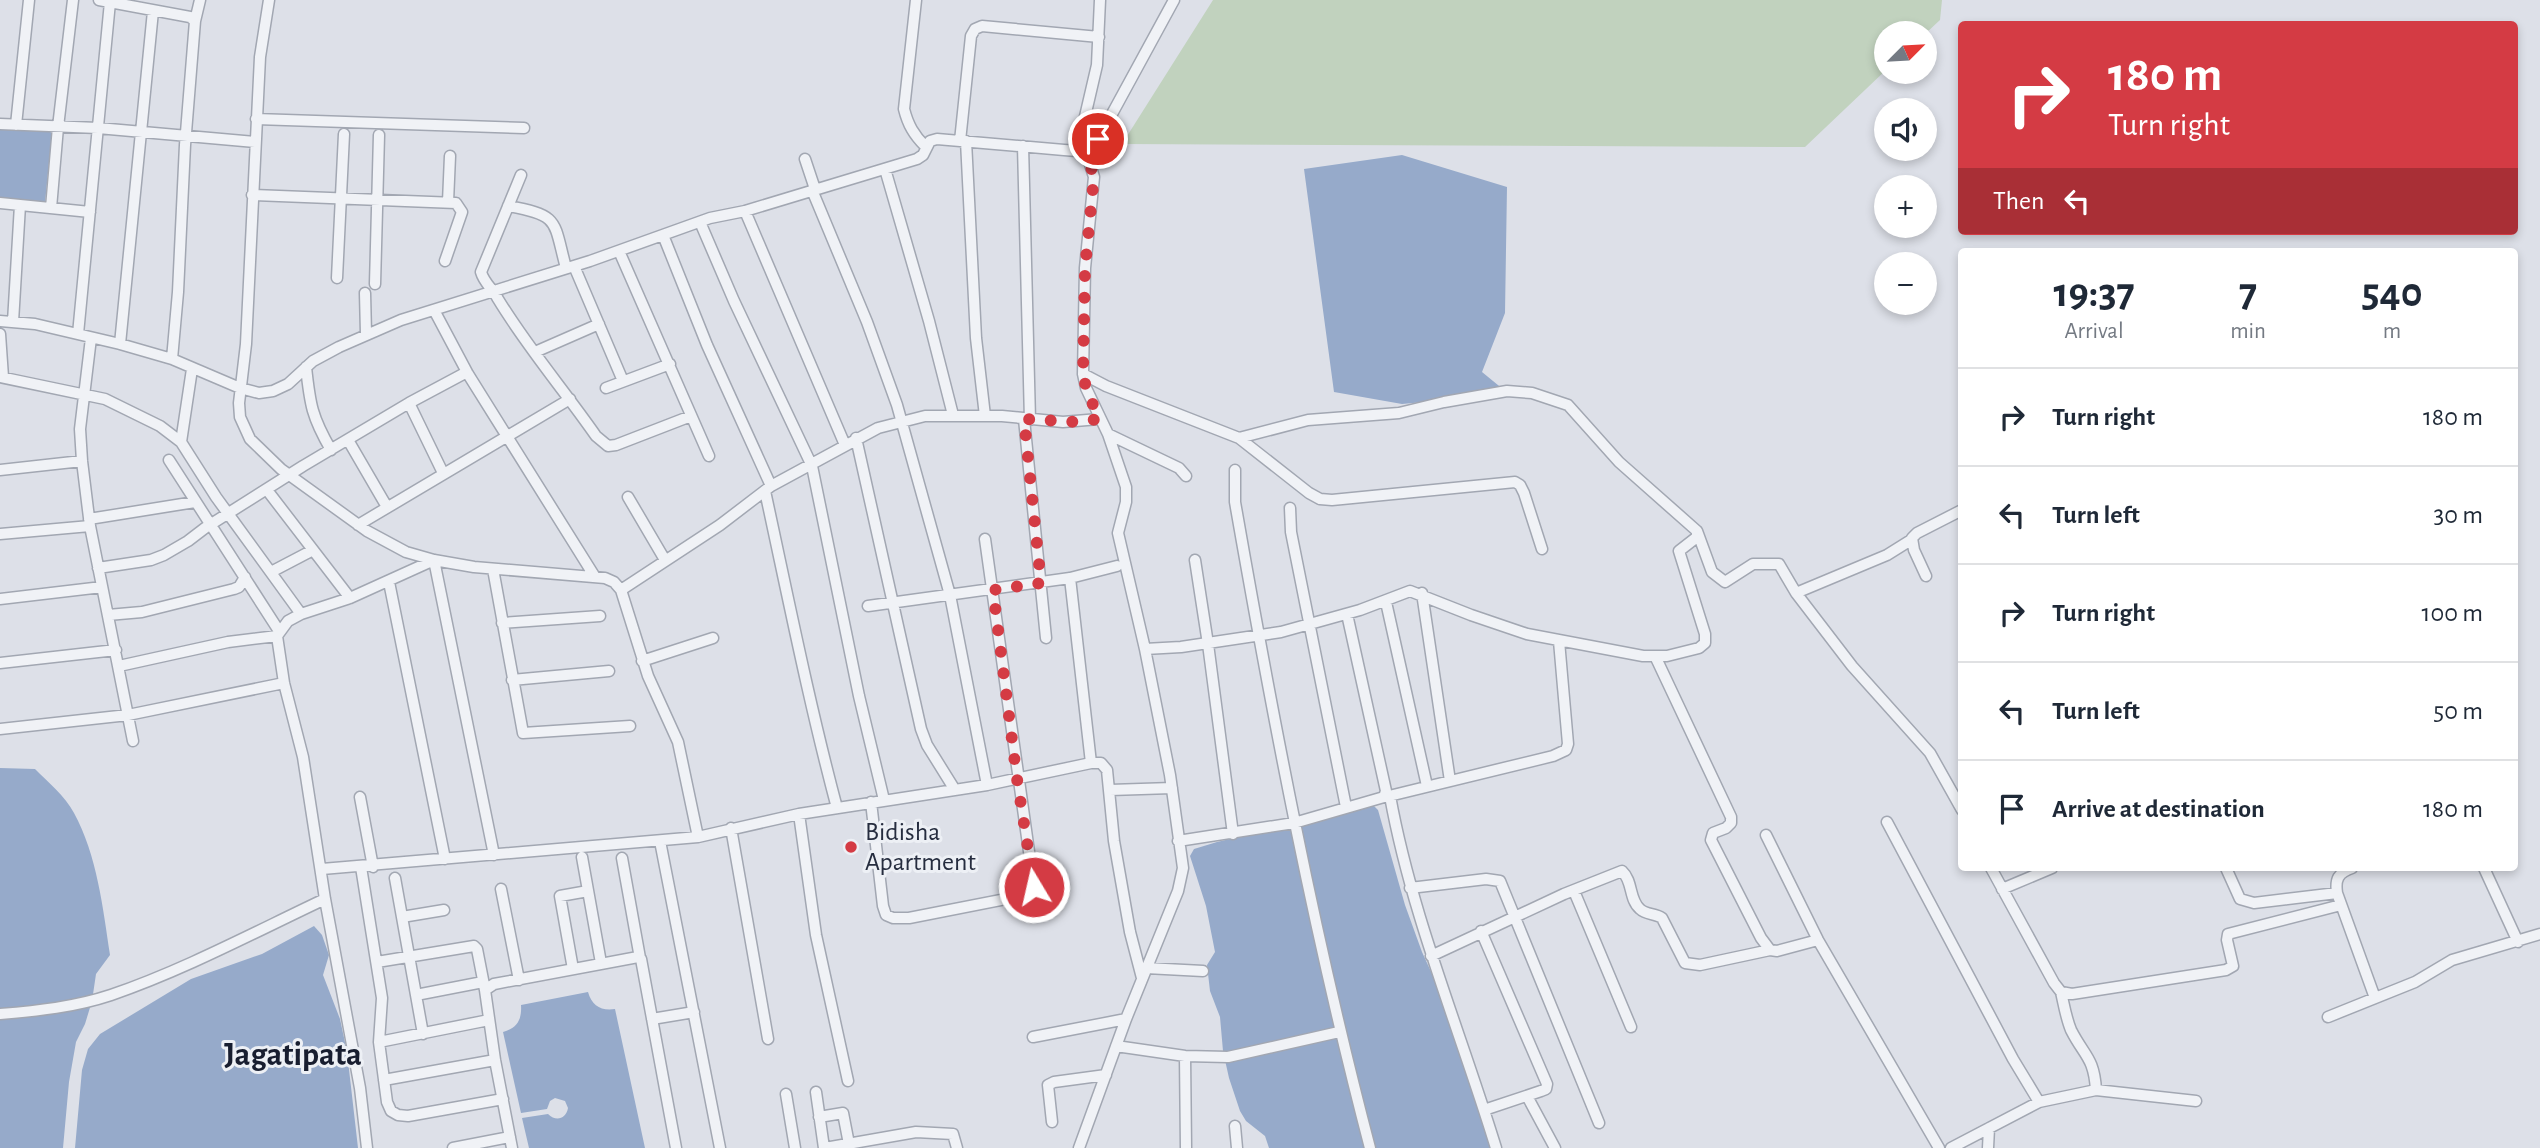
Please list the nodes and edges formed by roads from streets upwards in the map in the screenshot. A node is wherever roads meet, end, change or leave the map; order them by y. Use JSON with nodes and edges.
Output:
{"nodes":[{"id":1,"x":29,"y":0,"type":"edge"},
{"id":2,"x":74,"y":0,"type":"edge"},
{"id":3,"x":200,"y":0,"type":"edge"},
{"id":4,"x":270,"y":0,"type":"edge"},
{"id":5,"x":915,"y":0,"type":"edge"},
{"id":6,"x":1100,"y":0,"type":"edge"},
{"id":7,"x":1174,"y":0,"type":"edge"},
{"id":8,"x":105,"y":1,"type":"edge"},
{"id":9,"x":153,"y":11,"type":"junction"},
{"id":10,"x":195,"y":21,"type":"junction"},
{"id":11,"x":1099,"y":37,"type":"junction"},
{"id":12,"x":256,"y":119,"type":"junction"},
{"id":13,"x":0,"y":124,"type":"edge"},
{"id":14,"x":16,"y":125,"type":"junction"},
{"id":15,"x":58,"y":127,"type":"junction"},
{"id":16,"x":98,"y":128,"type":"junction"},
{"id":17,"x":524,"y":128,"type":"dead end"},
{"id":18,"x":141,"y":132,"type":"junction"},
{"id":19,"x":344,"y":135,"type":"dead end"},
{"id":20,"x":379,"y":135,"type":"dead end"},
{"id":21,"x":186,"y":136,"type":"junction"},
{"id":22,"x":963,"y":141,"type":"junction"},
{"id":23,"x":255,"y":142,"type":"junction"},
{"id":24,"x":925,"y":146,"type":"junction"},
{"id":25,"x":1023,"y":146,"type":"junction"},
{"id":26,"x":1077,"y":152,"type":"junction"},
{"id":27,"x":450,"y":156,"type":"dead end"},
{"id":28,"x":1088,"y":158,"type":"junction"},
{"id":29,"x":805,"y":159,"type":"dead end"},
{"id":30,"x":885,"y":169,"type":"junction"},
{"id":31,"x":521,"y":175,"type":"dead end"},
{"id":32,"x":814,"y":189,"type":"junction"},
{"id":33,"x":252,"y":195,"type":"junction"},
{"id":34,"x":341,"y":198,"type":"junction"},
{"id":35,"x":376,"y":199,"type":"junction"},
{"id":36,"x":448,"y":202,"type":"junction"},
{"id":37,"x":0,"y":203,"type":"edge"},
{"id":38,"x":20,"y":205,"type":"junction"},
{"id":39,"x":508,"y":206,"type":"junction"},
{"id":40,"x":51,"y":208,"type":"junction"},
{"id":41,"x":745,"y":211,"type":"junction"},
{"id":42,"x":90,"y":212,"type":"junction"},
{"id":43,"x":700,"y":222,"type":"junction"},
{"id":44,"x":663,"y":235,"type":"junction"},
{"id":45,"x":620,"y":251,"type":"junction"},
{"id":46,"x":445,"y":261,"type":"dead end"},
{"id":47,"x":570,"y":267,"type":"junction"},
{"id":48,"x":337,"y":278,"type":"dead end"},
{"id":49,"x":375,"y":284,"type":"dead end"},
{"id":50,"x":493,"y":290,"type":"junction"},
{"id":51,"x":365,"y":293,"type":"dead end"},
{"id":52,"x":433,"y":310,"type":"junction"},
{"id":53,"x":0,"y":321,"type":"edge"},
{"id":54,"x":13,"y":322,"type":"junction"},
{"id":55,"x":599,"y":324,"type":"junction"},
{"id":56,"x":0,"y":334,"type":"edge"},
{"id":57,"x":78,"y":334,"type":"junction"},
{"id":58,"x":366,"y":334,"type":"junction"},
{"id":59,"x":91,"y":338,"type":"junction"},
{"id":60,"x":120,"y":344,"type":"junction"},
{"id":61,"x":535,"y":352,"type":"junction"},
{"id":62,"x":172,"y":359,"type":"junction"},
{"id":63,"x":670,"y":364,"type":"junction"},
{"id":64,"x":306,"y":368,"type":"junction"},
{"id":65,"x":192,"y":369,"type":"junction"},
{"id":66,"x":467,"y":372,"type":"junction"},
{"id":67,"x":1083,"y":374,"type":"junction"},
{"id":68,"x":1,"y":377,"type":"edge"},
{"id":69,"x":623,"y":381,"type":"junction"},
{"id":70,"x":240,"y":388,"type":"junction"},
{"id":71,"x":606,"y":388,"type":"dead end"},
{"id":72,"x":84,"y":393,"type":"junction"},
{"id":73,"x":570,"y":399,"type":"junction"},
{"id":74,"x":409,"y":403,"type":"junction"},
{"id":75,"x":953,"y":415,"type":"junction"},
{"id":76,"x":691,"y":416,"type":"junction"},
{"id":77,"x":985,"y":416,"type":"junction"},
{"id":78,"x":1027,"y":419,"type":"junction"},
{"id":79,"x":1099,"y":419,"type":"junction"},
{"id":80,"x":900,"y":420,"type":"junction"},
{"id":81,"x":1108,"y":434,"type":"junction"},
{"id":82,"x":508,"y":437,"type":"junction"},
{"id":83,"x":856,"y":438,"type":"junction"},
{"id":84,"x":1238,"y":438,"type":"junction"},
{"id":85,"x":348,"y":440,"type":"junction"},
{"id":86,"x":181,"y":442,"type":"junction"},
{"id":87,"x":845,"y":445,"type":"junction"},
{"id":88,"x":331,"y":450,"type":"junction"},
{"id":89,"x":709,"y":456,"type":"dead end"},
{"id":90,"x":169,"y":460,"type":"dead end"},
{"id":91,"x":82,"y":461,"type":"junction"},
{"id":92,"x":812,"y":466,"type":"junction"},
{"id":93,"x":0,"y":470,"type":"edge"},
{"id":94,"x":1235,"y":470,"type":"dead end"},
{"id":95,"x":443,"y":473,"type":"junction"},
{"id":96,"x":290,"y":476,"type":"junction"},
{"id":97,"x":1186,"y":476,"type":"dead end"},
{"id":98,"x":768,"y":489,"type":"junction"},
{"id":99,"x":267,"y":490,"type":"junction"},
{"id":100,"x":628,"y":497,"type":"dead end"},
{"id":101,"x":195,"y":502,"type":"junction"},
{"id":102,"x":387,"y":507,"type":"junction"},
{"id":103,"x":1290,"y":508,"type":"dead end"},
{"id":104,"x":1958,"y":512,"type":"edge"},
{"id":105,"x":228,"y":514,"type":"junction"},
{"id":106,"x":90,"y":522,"type":"junction"},
{"id":107,"x":210,"y":525,"type":"junction"},
{"id":108,"x":358,"y":525,"type":"junction"},
{"id":109,"x":1697,"y":531,"type":"junction"},
{"id":110,"x":0,"y":534,"type":"edge"},
{"id":111,"x":985,"y":539,"type":"dead end"},
{"id":112,"x":1911,"y":540,"type":"junction"},
{"id":113,"x":1542,"y":549,"type":"dead end"},
{"id":114,"x":313,"y":550,"type":"junction"},
{"id":115,"x":434,"y":560,"type":"junction"},
{"id":116,"x":665,"y":560,"type":"junction"},
{"id":117,"x":1195,"y":560,"type":"dead end"},
{"id":118,"x":1117,"y":566,"type":"dead end"},
{"id":119,"x":98,"y":568,"type":"junction"},
{"id":120,"x":493,"y":569,"type":"junction"},
{"id":121,"x":271,"y":572,"type":"junction"},
{"id":122,"x":1926,"y":576,"type":"dead end"},
{"id":123,"x":245,"y":577,"type":"junction"},
{"id":124,"x":595,"y":578,"type":"junction"},
{"id":125,"x":1070,"y":578,"type":"junction"},
{"id":126,"x":389,"y":582,"type":"junction"},
{"id":127,"x":1041,"y":583,"type":"junction"},
{"id":128,"x":102,"y":587,"type":"junction"},
{"id":129,"x":621,"y":590,"type":"junction"},
{"id":130,"x":993,"y":590,"type":"junction"},
{"id":131,"x":1422,"y":593,"type":"junction"},
{"id":132,"x":1796,"y":593,"type":"junction"},
{"id":133,"x":950,"y":595,"type":"junction"},
{"id":134,"x":350,"y":598,"type":"junction"},
{"id":135,"x":0,"y":599,"type":"edge"},
{"id":136,"x":893,"y":601,"type":"junction"},
{"id":137,"x":1386,"y":601,"type":"junction"},
{"id":138,"x":868,"y":606,"type":"dead end"},
{"id":139,"x":301,"y":614,"type":"junction"},
{"id":140,"x":1347,"y":614,"type":"junction"},
{"id":141,"x":108,"y":615,"type":"junction"},
{"id":142,"x":600,"y":616,"type":"dead end"},
{"id":143,"x":502,"y":624,"type":"junction"},
{"id":144,"x":1308,"y":625,"type":"junction"},
{"id":145,"x":278,"y":633,"type":"junction"},
{"id":146,"x":1260,"y":635,"type":"junction"},
{"id":147,"x":713,"y":638,"type":"dead end"},
{"id":148,"x":1046,"y":638,"type":"dead end"},
{"id":149,"x":1559,"y":641,"type":"junction"},
{"id":150,"x":1208,"y":644,"type":"junction"},
{"id":151,"x":1145,"y":649,"type":"junction"},
{"id":152,"x":116,"y":650,"type":"junction"},
{"id":153,"x":1656,"y":658,"type":"junction"},
{"id":154,"x":642,"y":661,"type":"junction"},
{"id":155,"x":0,"y":663,"type":"edge"},
{"id":156,"x":119,"y":666,"type":"junction"},
{"id":157,"x":609,"y":671,"type":"dead end"},
{"id":158,"x":512,"y":680,"type":"junction"},
{"id":159,"x":284,"y":682,"type":"junction"},
{"id":160,"x":128,"y":715,"type":"junction"},
{"id":161,"x":630,"y":726,"type":"dead end"},
{"id":162,"x":0,"y":729,"type":"edge"},
{"id":163,"x":133,"y":741,"type":"dead end"},
{"id":164,"x":1091,"y":763,"type":"junction"},
{"id":165,"x":1017,"y":779,"type":"junction"},
{"id":166,"x":1450,"y":781,"type":"junction"},
{"id":167,"x":986,"y":785,"type":"junction"},
{"id":168,"x":1427,"y":786,"type":"junction"},
{"id":169,"x":1172,"y":788,"type":"junction"},
{"id":170,"x":955,"y":790,"type":"junction"},
{"id":171,"x":1110,"y":790,"type":"junction"},
{"id":172,"x":1387,"y":796,"type":"junction"},
{"id":173,"x":360,"y":797,"type":"dead end"},
{"id":174,"x":884,"y":800,"type":"junction"},
{"id":175,"x":871,"y":802,"type":"junction"},
{"id":176,"x":1958,"y":803,"type":"edge"},
{"id":177,"x":1346,"y":807,"type":"junction"},
{"id":178,"x":837,"y":808,"type":"junction"},
{"id":179,"x":799,"y":814,"type":"junction"},
{"id":180,"x":1294,"y":822,"type":"junction"},
{"id":181,"x":1887,"y":822,"type":"dead end"},
{"id":182,"x":731,"y":828,"type":"junction"},
{"id":183,"x":1233,"y":834,"type":"junction"},
{"id":184,"x":1766,"y":835,"type":"dead end"},
{"id":185,"x":698,"y":837,"type":"junction"},
{"id":186,"x":660,"y":841,"type":"junction"},
{"id":187,"x":1178,"y":841,"type":"junction"},
{"id":188,"x":494,"y":855,"type":"junction"},
{"id":189,"x":582,"y":857,"type":"dead end"},
{"id":190,"x":622,"y":858,"type":"dead end"},
{"id":191,"x":445,"y":859,"type":"junction"},
{"id":192,"x":361,"y":867,"type":"junction"},
{"id":193,"x":373,"y":867,"type":"junction"},
{"id":194,"x":322,"y":869,"type":"junction"},
{"id":195,"x":1993,"y":871,"type":"edge"},
{"id":196,"x":2045,"y":871,"type":"edge"},
{"id":197,"x":2227,"y":871,"type":"edge"},
{"id":198,"x":2344,"y":871,"type":"edge"},
{"id":199,"x":2485,"y":871,"type":"edge"},
{"id":200,"x":395,"y":877,"type":"dead end"},
{"id":201,"x":1409,"y":888,"type":"junction"},
{"id":202,"x":501,"y":889,"type":"dead end"},
{"id":203,"x":2002,"y":889,"type":"junction"},
{"id":204,"x":588,"y":891,"type":"junction"},
{"id":205,"x":1574,"y":891,"type":"junction"},
{"id":206,"x":2337,"y":893,"type":"junction"},
{"id":207,"x":325,"y":899,"type":"junction"},
{"id":208,"x":2341,"y":905,"type":"junction"},
{"id":209,"x":444,"y":910,"type":"dead end"},
{"id":210,"x":1515,"y":916,"type":"junction"},
{"id":211,"x":401,"y":917,"type":"junction"},
{"id":212,"x":1481,"y":931,"type":"junction"},
{"id":213,"x":2540,"y":934,"type":"edge"},
{"id":214,"x":1818,"y":940,"type":"junction"},
{"id":215,"x":2518,"y":942,"type":"junction"},
{"id":216,"x":1770,"y":950,"type":"junction"},
{"id":217,"x":1431,"y":956,"type":"junction"},
{"id":218,"x":408,"y":957,"type":"junction"},
{"id":219,"x":640,"y":958,"type":"junction"},
{"id":220,"x":377,"y":962,"type":"junction"},
{"id":221,"x":601,"y":963,"type":"junction"},
{"id":222,"x":573,"y":968,"type":"junction"},
{"id":223,"x":1146,"y":968,"type":"junction"},
{"id":224,"x":1203,"y":971,"type":"dead end"},
{"id":225,"x":1142,"y":979,"type":"junction"},
{"id":226,"x":519,"y":980,"type":"junction"},
{"id":227,"x":484,"y":986,"type":"junction"},
{"id":228,"x":2061,"y":992,"type":"junction"},
{"id":229,"x":416,"y":995,"type":"junction"},
{"id":230,"x":2375,"y":998,"type":"junction"},
{"id":231,"x":694,"y":1012,"type":"junction"},
{"id":232,"x":0,"y":1014,"type":"edge"},
{"id":233,"x":2328,"y":1017,"type":"dead end"},
{"id":234,"x":1125,"y":1018,"type":"junction"},
{"id":235,"x":652,"y":1019,"type":"junction"},
{"id":236,"x":489,"y":1020,"type":"junction"},
{"id":237,"x":1631,"y":1027,"type":"dead end"},
{"id":238,"x":1339,"y":1032,"type":"junction"},
{"id":239,"x":422,"y":1034,"type":"junction"},
{"id":240,"x":1033,"y":1037,"type":"dead end"},
{"id":241,"x":768,"y":1039,"type":"dead end"},
{"id":242,"x":379,"y":1042,"type":"junction"},
{"id":243,"x":1116,"y":1046,"type":"junction"},
{"id":244,"x":1185,"y":1056,"type":"junction"},
{"id":245,"x":495,"y":1060,"type":"junction"},
{"id":246,"x":1106,"y":1075,"type":"junction"},
{"id":247,"x":384,"y":1080,"type":"junction"},
{"id":248,"x":848,"y":1081,"type":"dead end"},
{"id":249,"x":2096,"y":1090,"type":"junction"},
{"id":250,"x":816,"y":1092,"type":"dead end"},
{"id":251,"x":786,"y":1094,"type":"dead end"},
{"id":252,"x":1527,"y":1096,"type":"junction"},
{"id":253,"x":503,"y":1099,"type":"junction"},
{"id":254,"x":2196,"y":1101,"type":"dead end"},
{"id":255,"x":2039,"y":1102,"type":"junction"},
{"id":256,"x":1484,"y":1111,"type":"junction"},
{"id":257,"x":820,"y":1117,"type":"junction"},
{"id":258,"x":1052,"y":1122,"type":"dead end"},
{"id":259,"x":1599,"y":1123,"type":"dead end"},
{"id":260,"x":1235,"y":1126,"type":"dead end"},
{"id":261,"x":1989,"y":1128,"type":"junction"},
{"id":262,"x":895,"y":1136,"type":"junction"},
{"id":263,"x":511,"y":1142,"type":"edge"},
{"id":264,"x":849,"y":1144,"type":"junction"},
{"id":265,"x":367,"y":1148,"type":"edge"},
{"id":266,"x":453,"y":1148,"type":"edge"},
{"id":267,"x":677,"y":1148,"type":"edge"},
{"id":268,"x":720,"y":1148,"type":"edge"},
{"id":269,"x":795,"y":1148,"type":"edge"},
{"id":270,"x":825,"y":1148,"type":"edge"},
{"id":271,"x":898,"y":1148,"type":"edge"},
{"id":272,"x":957,"y":1148,"type":"edge"},
{"id":273,"x":1079,"y":1148,"type":"edge"},
{"id":274,"x":1186,"y":1148,"type":"edge"},
{"id":275,"x":1237,"y":1148,"type":"edge"},
{"id":276,"x":1370,"y":1148,"type":"edge"},
{"id":277,"x":1496,"y":1148,"type":"edge"},
{"id":278,"x":1555,"y":1148,"type":"edge"},
{"id":279,"x":1939,"y":1148,"type":"edge"},
{"id":280,"x":1951,"y":1148,"type":"edge"},
{"id":281,"x":1989,"y":1148,"type":"edge"}],
"edges":[{"from":1,"to":14,"type":"street"},
{"from":2,"to":15,"type":"street"},
{"from":3,"to":10,"type":"street"},
{"from":4,"to":12,"type":"street"},
{"from":5,"to":24,"type":"street"},
{"from":6,"to":11,"type":"street"},
{"from":7,"to":28,"type":"street"},
{"from":8,"to":9,"type":"street"},
{"from":8,"to":16,"type":"street"},
{"from":9,"to":10,"type":"street"},
{"from":9,"to":18,"type":"street"},
{"from":10,"to":21,"type":"street"},
{"from":11,"to":22,"type":"street"},
{"from":11,"to":26,"type":"street"},
{"from":12,"to":17,"type":"street"},
{"from":12,"to":23,"type":"street"},
{"from":13,"to":14,"type":"street"},
{"from":14,"to":15,"type":"street"},
{"from":15,"to":16,"type":"street"},
{"from":15,"to":40,"type":"street"},
{"from":16,"to":18,"type":"street"},
{"from":16,"to":42,"type":"street"},
{"from":18,"to":21,"type":"street"},
{"from":18,"to":60,"type":"street"},
{"from":19,"to":34,"type":"street"},
{"from":20,"to":35,"type":"street"},
{"from":21,"to":23,"type":"street"},
{"from":21,"to":62,"type":"street"},
{"from":22,"to":24,"type":"street"},
{"from":22,"to":25,"type":"street"},
{"from":22,"to":77,"type":"street"},
{"from":23,"to":33,"type":"street"},
{"from":24,"to":30,"type":"street"},
{"from":25,"to":26,"type":"street"},
{"from":25,"to":78,"type":"street"},
{"from":26,"to":28,"type":"street"},
{"from":27,"to":36,"type":"street"},
{"from":28,"to":67,"type":"street"},
{"from":29,"to":32,"type":"street"},
{"from":30,"to":32,"type":"street"},
{"from":30,"to":75,"type":"street"},
{"from":31,"to":39,"type":"street"},
{"from":32,"to":41,"type":"street"},
{"from":32,"to":80,"type":"street"},
{"from":33,"to":34,"type":"street"},
{"from":33,"to":70,"type":"street"},
{"from":34,"to":35,"type":"street"},
{"from":34,"to":48,"type":"street"},
{"from":35,"to":36,"type":"street"},
{"from":35,"to":49,"type":"street"},
{"from":36,"to":46,"type":"street"},
{"from":37,"to":38,"type":"street"},
{"from":38,"to":40,"type":"street"},
{"from":38,"to":54,"type":"street"},
{"from":39,"to":47,"type":"street"},
{"from":39,"to":50,"type":"street"},
{"from":40,"to":42,"type":"street"},
{"from":41,"to":43,"type":"street"},
{"from":41,"to":87,"type":"street"},
{"from":42,"to":57,"type":"street"},
{"from":43,"to":44,"type":"street"},
{"from":43,"to":92,"type":"street"},
{"from":44,"to":45,"type":"street"},
{"from":44,"to":98,"type":"street"},
{"from":45,"to":47,"type":"street"},
{"from":45,"to":63,"type":"street"},
{"from":47,"to":50,"type":"street"},
{"from":47,"to":55,"type":"street"},
{"from":50,"to":52,"type":"street"},
{"from":50,"to":61,"type":"street"},
{"from":51,"to":58,"type":"street"},
{"from":52,"to":58,"type":"street"},
{"from":52,"to":66,"type":"street"},
{"from":53,"to":54,"type":"street"},
{"from":54,"to":57,"type":"street"},
{"from":55,"to":61,"type":"street"},
{"from":55,"to":69,"type":"street"},
{"from":56,"to":68,"type":"street"},
{"from":57,"to":59,"type":"street"},
{"from":58,"to":64,"type":"street"},
{"from":59,"to":60,"type":"street"},
{"from":59,"to":72,"type":"street"},
{"from":60,"to":62,"type":"street"},
{"from":61,"to":73,"type":"street"},
{"from":62,"to":65,"type":"street"},
{"from":63,"to":69,"type":"street"},
{"from":63,"to":76,"type":"street"},
{"from":64,"to":70,"type":"street"},
{"from":64,"to":88,"type":"street"},
{"from":65,"to":70,"type":"street"},
{"from":65,"to":86,"type":"street"},
{"from":66,"to":74,"type":"street"},
{"from":66,"to":82,"type":"street"},
{"from":67,"to":79,"type":"street"},
{"from":67,"to":84,"type":"street"},
{"from":68,"to":72,"type":"street"},
{"from":69,"to":71,"type":"street"},
{"from":70,"to":96,"type":"street"},
{"from":72,"to":86,"type":"street"},
{"from":72,"to":91,"type":"street"},
{"from":73,"to":76,"type":"street"},
{"from":73,"to":82,"type":"street"},
{"from":74,"to":85,"type":"street"},
{"from":74,"to":95,"type":"street"},
{"from":75,"to":77,"type":"street"},
{"from":75,"to":80,"type":"street"},
{"from":76,"to":89,"type":"street"},
{"from":77,"to":78,"type":"street"},
{"from":78,"to":79,"type":"street"},
{"from":78,"to":127,"type":"street"},
{"from":79,"to":81,"type":"street"},
{"from":80,"to":83,"type":"street"},
{"from":80,"to":133,"type":"street"},
{"from":81,"to":97,"type":"street"},
{"from":81,"to":151,"type":"street"},
{"from":82,"to":95,"type":"street"},
{"from":82,"to":124,"type":"street"},
{"from":83,"to":87,"type":"street"},
{"from":83,"to":136,"type":"street"},
{"from":84,"to":109,"type":"street"},
{"from":84,"to":113,"type":"street"},
{"from":85,"to":88,"type":"street"},
{"from":85,"to":102,"type":"street"},
{"from":86,"to":105,"type":"street"},
{"from":87,"to":92,"type":"street"},
{"from":88,"to":96,"type":"street"},
{"from":90,"to":101,"type":"street"},
{"from":91,"to":93,"type":"street"},
{"from":91,"to":106,"type":"street"},
{"from":92,"to":98,"type":"street"},
{"from":92,"to":174,"type":"street"},
{"from":94,"to":146,"type":"street"},
{"from":95,"to":102,"type":"street"},
{"from":96,"to":99,"type":"street"},
{"from":96,"to":108,"type":"street"},
{"from":98,"to":116,"type":"street"},
{"from":98,"to":178,"type":"street"},
{"from":99,"to":105,"type":"street"},
{"from":99,"to":114,"type":"street"},
{"from":100,"to":116,"type":"street"},
{"from":101,"to":106,"type":"street"},
{"from":101,"to":107,"type":"street"},
{"from":102,"to":108,"type":"street"},
{"from":103,"to":144,"type":"street"},
{"from":104,"to":112,"type":"street"},
{"from":105,"to":107,"type":"street"},
{"from":105,"to":121,"type":"street"},
{"from":106,"to":110,"type":"street"},
{"from":106,"to":119,"type":"street"},
{"from":107,"to":119,"type":"street"},
{"from":107,"to":123,"type":"street"},
{"from":108,"to":115,"type":"street"},
{"from":109,"to":132,"type":"street"},
{"from":109,"to":153,"type":"street"},
{"from":111,"to":130,"type":"street"},
{"from":112,"to":122,"type":"street"},
{"from":112,"to":132,"type":"street"},
{"from":114,"to":121,"type":"street"},
{"from":114,"to":134,"type":"street"},
{"from":115,"to":120,"type":"street"},
{"from":115,"to":126,"type":"street"},
{"from":115,"to":188,"type":"street"},
{"from":116,"to":129,"type":"street"},
{"from":117,"to":150,"type":"street"},
{"from":118,"to":125,"type":"street"},
{"from":119,"to":128,"type":"street"},
{"from":120,"to":124,"type":"street"},
{"from":120,"to":143,"type":"street"},
{"from":121,"to":139,"type":"street"},
{"from":123,"to":141,"type":"street"},
{"from":123,"to":145,"type":"street"},
{"from":124,"to":129,"type":"street"},
{"from":125,"to":127,"type":"street"},
{"from":125,"to":164,"type":"street"},
{"from":126,"to":134,"type":"street"},
{"from":126,"to":191,"type":"street"},
{"from":127,"to":130,"type":"street"},
{"from":127,"to":148,"type":"street"},
{"from":128,"to":135,"type":"street"},
{"from":128,"to":141,"type":"street"},
{"from":129,"to":154,"type":"street"},
{"from":130,"to":133,"type":"street"},
{"from":130,"to":165,"type":"street"},
{"from":131,"to":137,"type":"street"},
{"from":131,"to":149,"type":"street"},
{"from":131,"to":166,"type":"street"},
{"from":132,"to":176,"type":"street"},
{"from":133,"to":136,"type":"street"},
{"from":133,"to":167,"type":"street"},
{"from":134,"to":139,"type":"street"},
{"from":136,"to":138,"type":"street"},
{"from":136,"to":170,"type":"street"},
{"from":137,"to":140,"type":"street"},
{"from":137,"to":168,"type":"street"},
{"from":139,"to":145,"type":"street"},
{"from":140,"to":144,"type":"street"},
{"from":140,"to":172,"type":"street"},
{"from":141,"to":152,"type":"street"},
{"from":142,"to":143,"type":"street"},
{"from":143,"to":158,"type":"street"},
{"from":144,"to":146,"type":"street"},
{"from":144,"to":177,"type":"street"},
{"from":145,"to":156,"type":"street"},
{"from":145,"to":159,"type":"street"},
{"from":146,"to":150,"type":"street"},
{"from":146,"to":180,"type":"street"},
{"from":147,"to":154,"type":"street"},
{"from":149,"to":153,"type":"street"},
{"from":149,"to":166,"type":"street"},
{"from":150,"to":151,"type":"street"},
{"from":150,"to":183,"type":"street"},
{"from":151,"to":169,"type":"street"},
{"from":152,"to":155,"type":"street"},
{"from":152,"to":156,"type":"street"},
{"from":153,"to":216,"type":"street"},
{"from":154,"to":185,"type":"street"},
{"from":156,"to":160,"type":"street"},
{"from":157,"to":158,"type":"street"},
{"from":158,"to":161,"type":"street"},
{"from":159,"to":160,"type":"street"},
{"from":159,"to":194,"type":"street"},
{"from":160,"to":162,"type":"street"},
{"from":160,"to":163,"type":"street"},
{"from":164,"to":165,"type":"street"},
{"from":164,"to":171,"type":"street"},
{"from":165,"to":167,"type":"street"},
{"from":165,"to":175,"type":"street"},
{"from":166,"to":168,"type":"street"},
{"from":167,"to":170,"type":"street"},
{"from":168,"to":172,"type":"street"},
{"from":169,"to":171,"type":"street"},
{"from":169,"to":187,"type":"street"},
{"from":170,"to":174,"type":"street"},
{"from":171,"to":225,"type":"street"},
{"from":172,"to":177,"type":"street"},
{"from":172,"to":201,"type":"street"},
{"from":173,"to":193,"type":"street"},
{"from":174,"to":175,"type":"street"},
{"from":175,"to":178,"type":"street"},
{"from":177,"to":180,"type":"street"},
{"from":178,"to":179,"type":"street"},
{"from":179,"to":182,"type":"street"},
{"from":179,"to":248,"type":"street"},
{"from":180,"to":183,"type":"street"},
{"from":180,"to":238,"type":"street"},
{"from":181,"to":255,"type":"street"},
{"from":182,"to":185,"type":"street"},
{"from":182,"to":241,"type":"street"},
{"from":183,"to":187,"type":"street"},
{"from":184,"to":214,"type":"street"},
{"from":185,"to":186,"type":"street"},
{"from":186,"to":188,"type":"street"},
{"from":186,"to":231,"type":"street"},
{"from":187,"to":223,"type":"street"},
{"from":188,"to":191,"type":"street"},
{"from":189,"to":204,"type":"street"},
{"from":190,"to":219,"type":"street"},
{"from":191,"to":193,"type":"street"},
{"from":192,"to":193,"type":"street"},
{"from":192,"to":194,"type":"street"},
{"from":192,"to":220,"type":"street"},
{"from":194,"to":207,"type":"street"},
{"from":195,"to":203,"type":"street"},
{"from":196,"to":203,"type":"street"},
{"from":197,"to":206,"type":"street"},
{"from":198,"to":206,"type":"street"},
{"from":199,"to":215,"type":"street"},
{"from":200,"to":211,"type":"street"},
{"from":201,"to":210,"type":"street"},
{"from":201,"to":217,"type":"street"},
{"from":202,"to":226,"type":"street"},
{"from":203,"to":228,"type":"street"},
{"from":204,"to":221,"type":"street"},
{"from":204,"to":222,"type":"street"},
{"from":205,"to":210,"type":"street"},
{"from":205,"to":216,"type":"street"},
{"from":205,"to":237,"type":"street"},
{"from":206,"to":208,"type":"street"},
{"from":207,"to":232,"type":"street"},
{"from":207,"to":265,"type":"street"},
{"from":208,"to":228,"type":"street"},
{"from":208,"to":230,"type":"street"},
{"from":209,"to":211,"type":"street"},
{"from":210,"to":212,"type":"street"},
{"from":210,"to":259,"type":"street"},
{"from":211,"to":218,"type":"street"},
{"from":212,"to":217,"type":"street"},
{"from":212,"to":252,"type":"street"},
{"from":213,"to":215,"type":"street"},
{"from":214,"to":216,"type":"street"},
{"from":214,"to":279,"type":"street"},
{"from":215,"to":230,"type":"street"},
{"from":217,"to":256,"type":"street"},
{"from":218,"to":220,"type":"street"},
{"from":218,"to":227,"type":"street"},
{"from":218,"to":229,"type":"street"},
{"from":219,"to":221,"type":"street"},
{"from":219,"to":235,"type":"street"},
{"from":220,"to":242,"type":"street"},
{"from":221,"to":222,"type":"street"},
{"from":222,"to":226,"type":"street"},
{"from":223,"to":224,"type":"street"},
{"from":223,"to":225,"type":"street"},
{"from":225,"to":234,"type":"street"},
{"from":226,"to":227,"type":"street"},
{"from":227,"to":229,"type":"street"},
{"from":227,"to":236,"type":"street"},
{"from":228,"to":249,"type":"street"},
{"from":229,"to":239,"type":"street"},
{"from":230,"to":233,"type":"street"},
{"from":231,"to":235,"type":"street"},
{"from":231,"to":268,"type":"street"},
{"from":234,"to":240,"type":"street"},
{"from":234,"to":243,"type":"street"},
{"from":235,"to":267,"type":"street"},
{"from":236,"to":239,"type":"street"},
{"from":236,"to":245,"type":"street"},
{"from":238,"to":244,"type":"street"},
{"from":238,"to":276,"type":"street"},
{"from":239,"to":242,"type":"street"},
{"from":242,"to":247,"type":"street"},
{"from":243,"to":244,"type":"street"},
{"from":243,"to":246,"type":"street"},
{"from":244,"to":274,"type":"street"},
{"from":245,"to":247,"type":"street"},
{"from":245,"to":253,"type":"street"},
{"from":246,"to":258,"type":"street"},
{"from":246,"to":273,"type":"street"},
{"from":247,"to":253,"type":"street"},
{"from":249,"to":254,"type":"street"},
{"from":249,"to":255,"type":"street"},
{"from":250,"to":257,"type":"street"},
{"from":251,"to":269,"type":"street"},
{"from":252,"to":256,"type":"street"},
{"from":252,"to":278,"type":"street"},
{"from":253,"to":263,"type":"street"},
{"from":255,"to":261,"type":"street"},
{"from":256,"to":277,"type":"street"},
{"from":257,"to":264,"type":"street"},
{"from":257,"to":270,"type":"street"},
{"from":260,"to":275,"type":"street"},
{"from":261,"to":280,"type":"street"},
{"from":261,"to":281,"type":"street"},
{"from":262,"to":264,"type":"street"},
{"from":262,"to":271,"type":"street"},
{"from":262,"to":272,"type":"street"},
{"from":263,"to":266,"type":"street"},
{"from":264,"to":270,"type":"street"}]}
